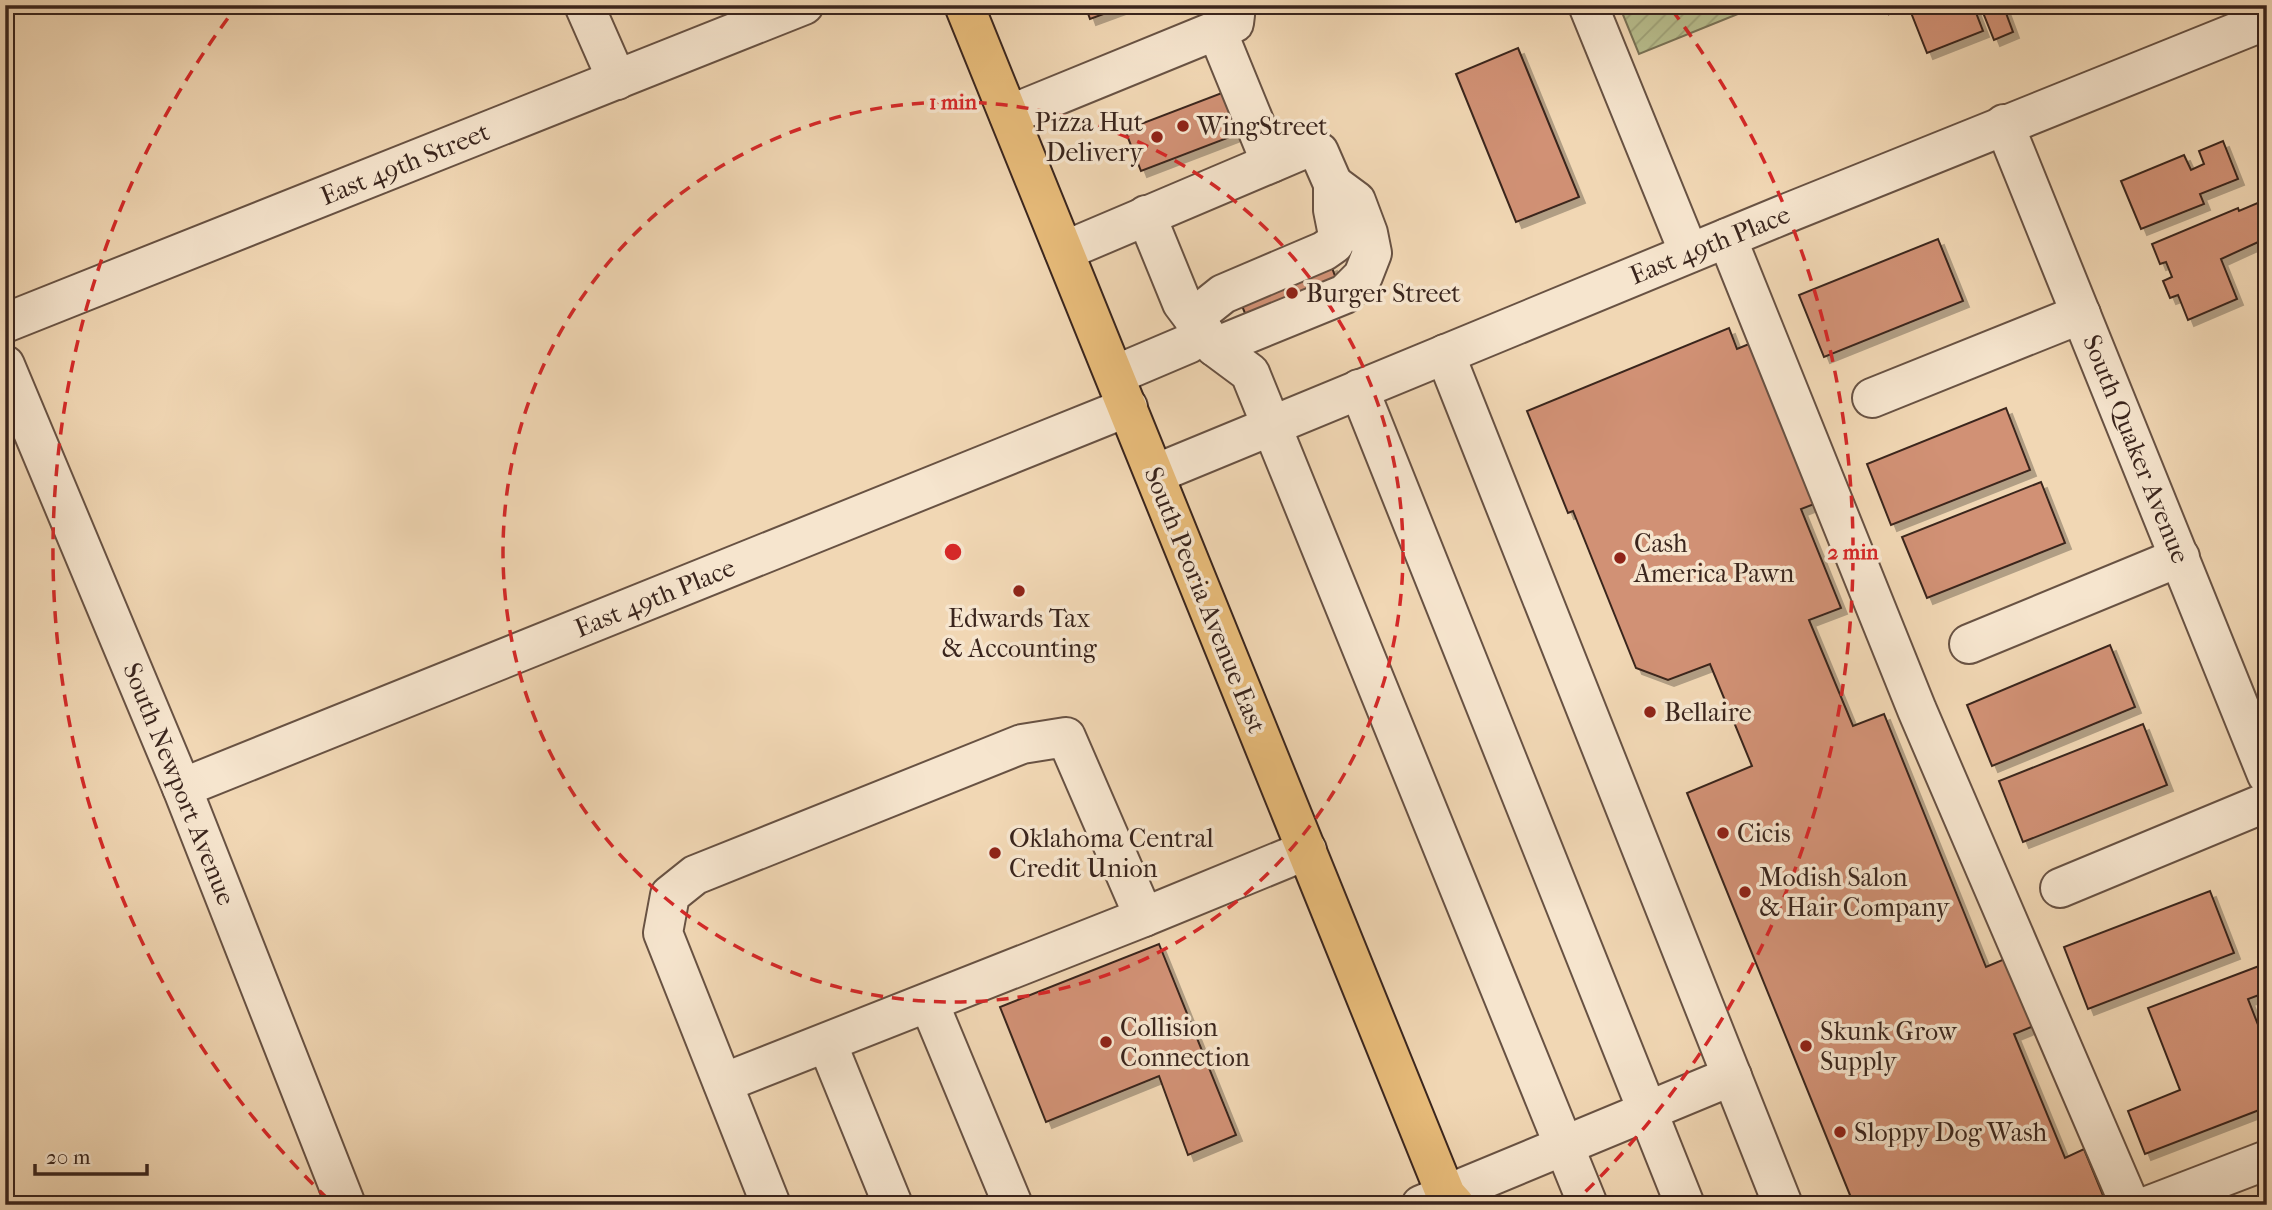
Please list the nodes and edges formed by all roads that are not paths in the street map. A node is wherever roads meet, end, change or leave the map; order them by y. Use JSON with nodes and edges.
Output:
{"nodes":[{"id":1,"x":584,"y":5,"type":"edge"},
{"id":2,"x":804,"y":5,"type":"edge"},
{"id":3,"x":964,"y":5,"type":"edge"},
{"id":4,"x":1588,"y":5,"type":"edge"},
{"id":5,"x":1224,"y":18,"type":"edge"},
{"id":6,"x":2267,"y":20,"type":"edge"},
{"id":7,"x":617,"y":80,"type":"junction"},
{"id":8,"x":1009,"y":115,"type":"junction"},
{"id":9,"x":2004,"y":124,"type":"junction"},
{"id":10,"x":1271,"y":163,"type":"junction"},
{"id":11,"x":1146,"y":215,"type":"junction"},
{"id":12,"x":1727,"y":238,"type":"junction"},
{"id":13,"x":1064,"y":251,"type":"junction"},
{"id":14,"x":1689,"y":253,"type":"junction"},
{"id":15,"x":2081,"y":314,"type":"junction"},
{"id":16,"x":5,"y":323,"type":"edge"},
{"id":17,"x":1204,"y":332,"type":"junction"},
{"id":18,"x":1445,"y":354,"type":"junction"},
{"id":19,"x":5,"y":365,"type":"edge"},
{"id":20,"x":1359,"y":389,"type":"junction"},
{"id":21,"x":1121,"y":391,"type":"junction"},
{"id":22,"x":1872,"y":398,"type":"dead end"},
{"id":23,"x":1271,"y":426,"type":"junction"},
{"id":24,"x":1154,"y":474,"type":"junction"},
{"id":25,"x":2180,"y":557,"type":"junction"},
{"id":26,"x":1969,"y":644,"type":"dead end"},
{"id":27,"x":2267,"y":775,"type":"edge"},
{"id":28,"x":182,"y":788,"type":"junction"},
{"id":29,"x":2267,"y":802,"type":"edge"},
{"id":30,"x":1307,"y":850,"type":"junction"},
{"id":31,"x":2060,"y":888,"type":"dead end"},
{"id":32,"x":1144,"y":917,"type":"junction"},
{"id":33,"x":929,"y":1003,"type":"junction"},
{"id":34,"x":827,"y":1043,"type":"junction"},
{"id":35,"x":1732,"y":1076,"type":"junction"},
{"id":36,"x":723,"y":1083,"type":"junction"},
{"id":37,"x":1647,"y":1111,"type":"junction"},
{"id":38,"x":1563,"y":1145,"type":"junction"},
{"id":39,"x":2267,"y":1160,"type":"edge"},
{"id":40,"x":1442,"y":1202,"type":"edge"},
{"id":41,"x":346,"y":1205,"type":"edge"},
{"id":42,"x":771,"y":1205,"type":"edge"},
{"id":43,"x":893,"y":1205,"type":"edge"},
{"id":44,"x":1013,"y":1205,"type":"edge"},
{"id":45,"x":1588,"y":1205,"type":"edge"},
{"id":46,"x":1685,"y":1205,"type":"edge"},
{"id":47,"x":1783,"y":1205,"type":"edge"},
{"id":48,"x":2130,"y":1205,"type":"edge"},
{"id":49,"x":2151,"y":1205,"type":"edge"}],
"edges":[{"from":1,"to":7,"type":"street"},
{"from":2,"to":7,"type":"street","name":"East 49th Street"},
{"from":3,"to":8,"type":"main road","name":"South Peoria Avenue East"},
{"from":4,"to":14,"type":"street"},
{"from":5,"to":8,"type":"street"},
{"from":5,"to":10,"type":"street"},
{"from":6,"to":9,"type":"street","name":"East 49th Place"},
{"from":7,"to":16,"type":"street","name":"East 49th Street"},
{"from":8,"to":13,"type":"main road","name":"South Peoria Avenue East"},
{"from":9,"to":12,"type":"street","name":"East 49th Place"},
{"from":9,"to":15,"type":"street","name":"South Quaker Avenue"},
{"from":10,"to":11,"type":"street"},
{"from":10,"to":17,"type":"street","name":"East 49th Place"},
{"from":11,"to":13,"type":"street"},
{"from":11,"to":17,"type":"street"},
{"from":12,"to":14,"type":"street","name":"East 49th Place"},
{"from":12,"to":48,"type":"street"},
{"from":13,"to":21,"type":"main road","name":"South Peoria Avenue East"},
{"from":14,"to":18,"type":"street","name":"East 49th Place"},
{"from":15,"to":22,"type":"street"},
{"from":15,"to":25,"type":"street","name":"South Quaker Avenue"},
{"from":17,"to":21,"type":"street","name":"East 49th Place"},
{"from":17,"to":23,"type":"street"},
{"from":18,"to":20,"type":"street","name":"East 49th Place"},
{"from":18,"to":35,"type":"street"},
{"from":19,"to":28,"type":"street","name":"South Newport Avenue"},
{"from":20,"to":23,"type":"street","name":"East 49th Place"},
{"from":20,"to":37,"type":"street"},
{"from":21,"to":24,"type":"main road","name":"South Peoria Avenue East"},
{"from":21,"to":28,"type":"street","name":"East 49th Place"},
{"from":23,"to":24,"type":"street","name":"East 49th Place"},
{"from":23,"to":38,"type":"street"},
{"from":24,"to":30,"type":"main road","name":"South Peoria Avenue East"},
{"from":25,"to":26,"type":"street"},
{"from":25,"to":27,"type":"street","name":"South Quaker Avenue"},
{"from":28,"to":41,"type":"street","name":"South Newport Avenue"},
{"from":29,"to":31,"type":"street"},
{"from":30,"to":32,"type":"street"},
{"from":30,"to":40,"type":"main road","name":"South Peoria Avenue East"},
{"from":32,"to":33,"type":"street"},
{"from":32,"to":36,"type":"street"},
{"from":33,"to":34,"type":"street"},
{"from":33,"to":44,"type":"street"},
{"from":34,"to":36,"type":"street"},
{"from":34,"to":43,"type":"street"},
{"from":35,"to":37,"type":"street"},
{"from":35,"to":47,"type":"street"},
{"from":36,"to":42,"type":"street"},
{"from":37,"to":38,"type":"street"},
{"from":37,"to":46,"type":"street"},
{"from":38,"to":40,"type":"street"},
{"from":38,"to":45,"type":"street"},
{"from":39,"to":49,"type":"street"}]}
